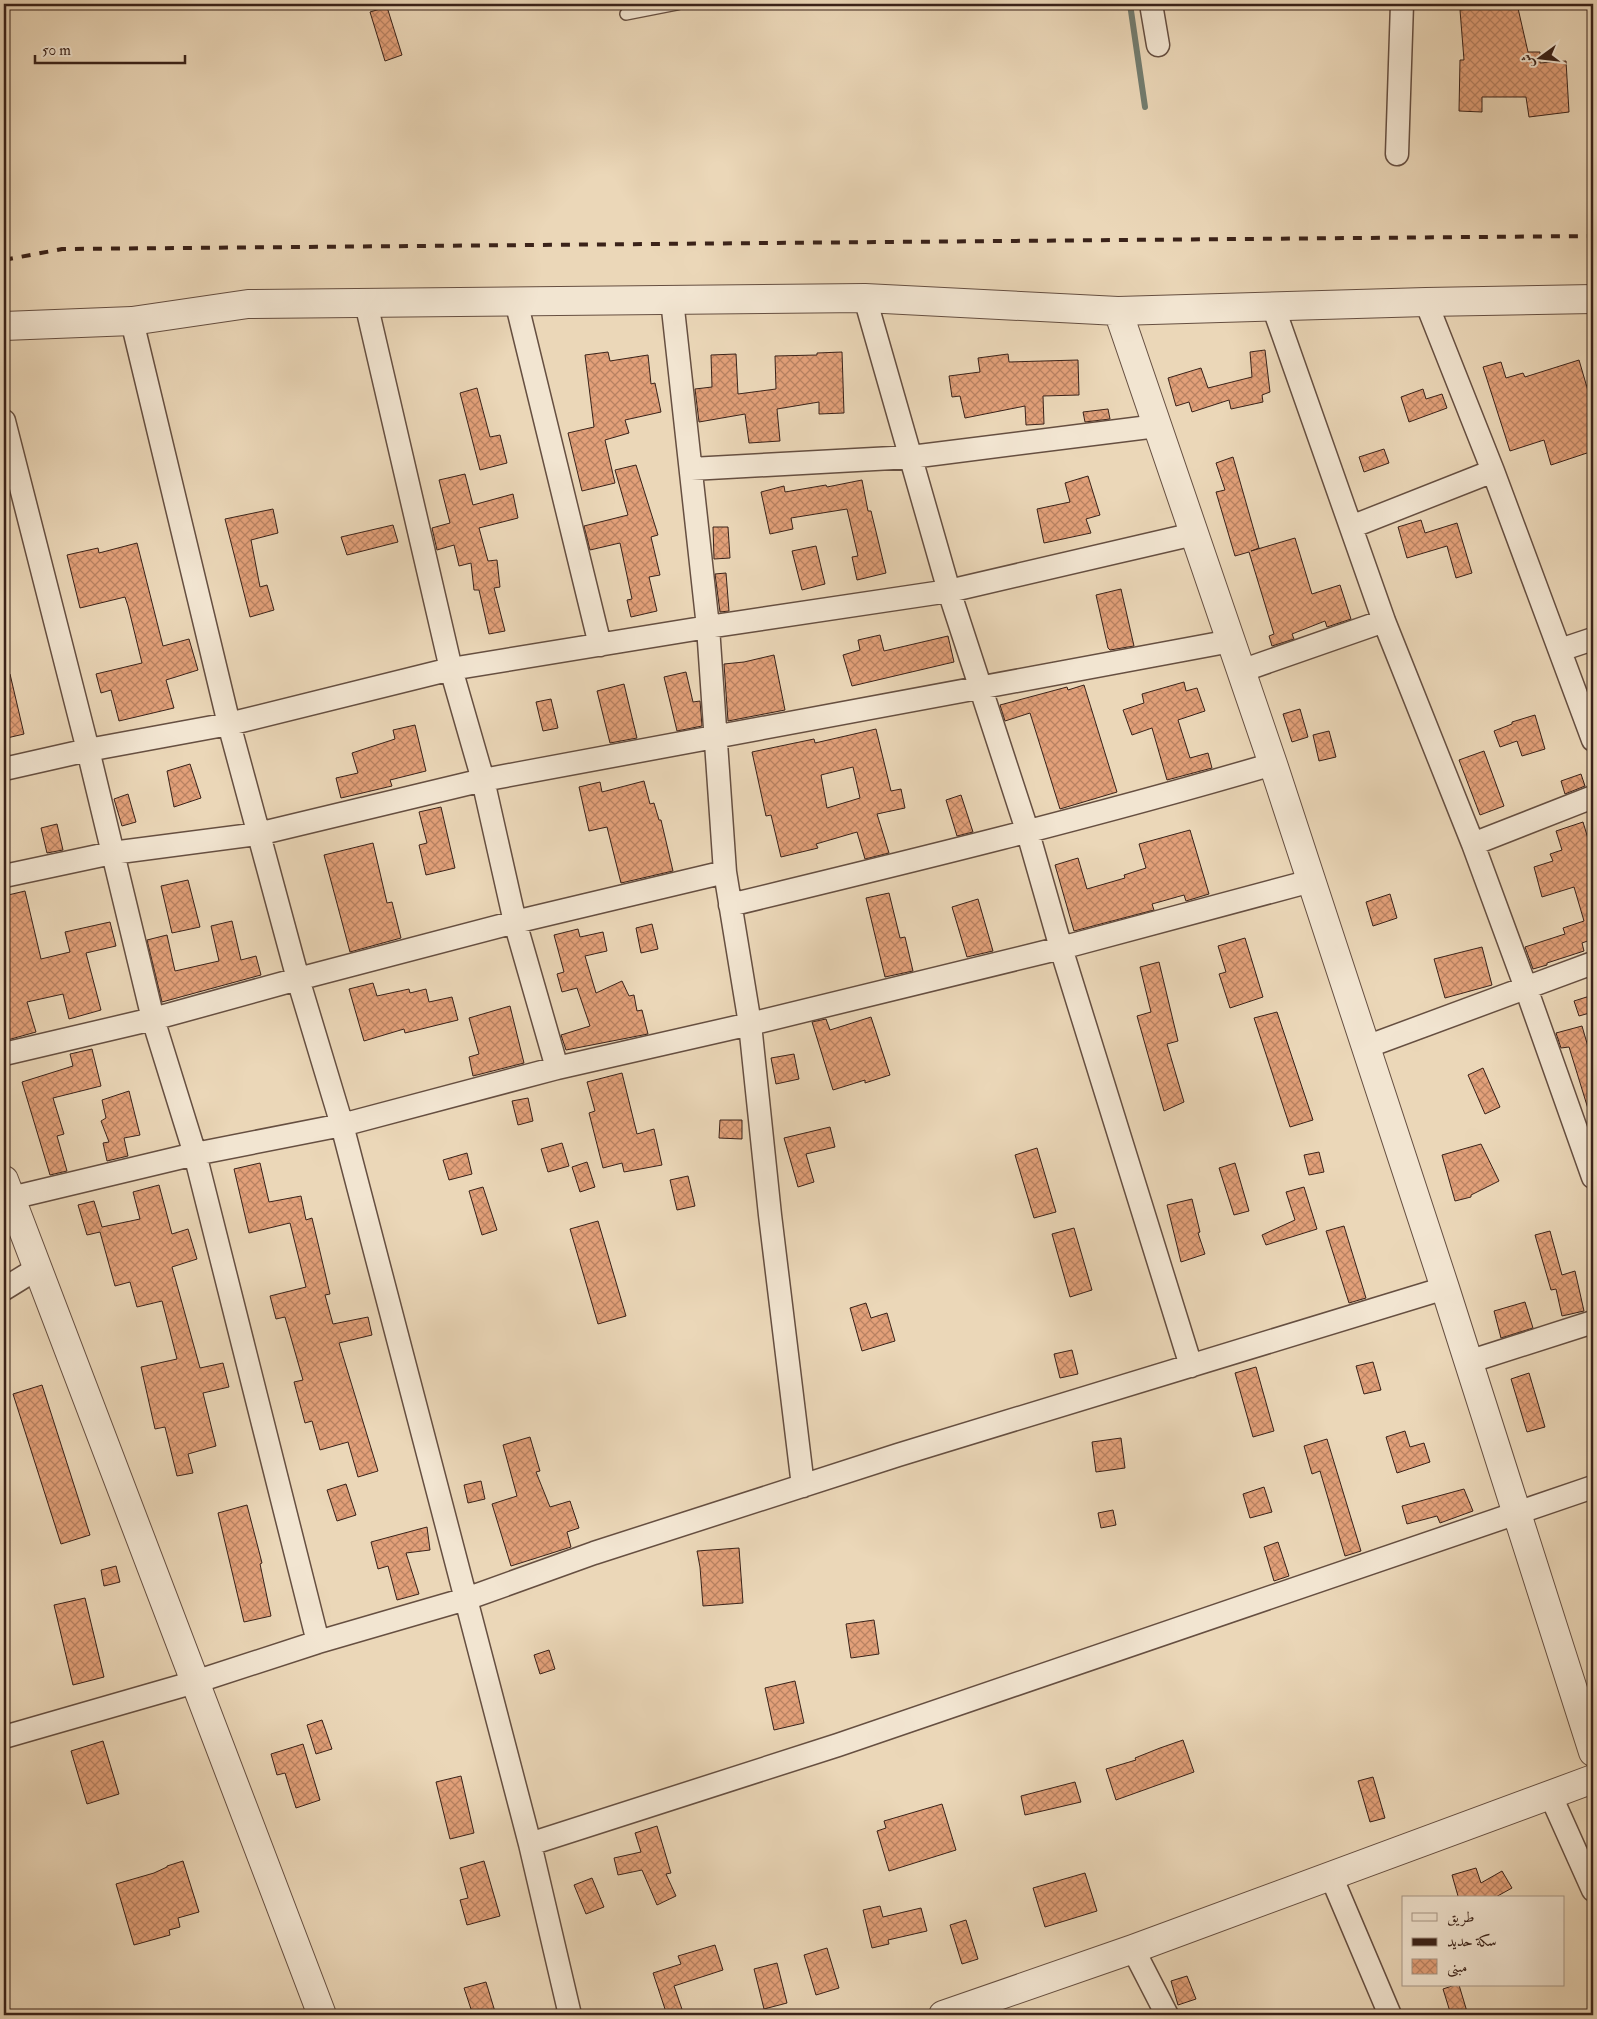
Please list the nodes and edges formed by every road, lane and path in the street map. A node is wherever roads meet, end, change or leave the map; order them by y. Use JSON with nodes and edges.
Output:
{"nodes":[{"id":1,"x":677,"y":4,"type":"edge"},
{"id":2,"x":1151,"y":4,"type":"edge"},
{"id":3,"x":1402,"y":4,"type":"edge"},
{"id":4,"x":626,"y":14,"type":"dead end"},
{"id":5,"x":1158,"y":45,"type":"dead end"},
{"id":6,"x":1397,"y":154,"type":"dead end"},
{"id":7,"x":865,"y":298,"type":"junction"},
{"id":8,"x":1593,"y":299,"type":"edge"},
{"id":9,"x":672,"y":300,"type":"junction"},
{"id":10,"x":516,"y":301,"type":"junction"},
{"id":11,"x":366,"y":302,"type":"junction"},
{"id":12,"x":1426,"y":302,"type":"junction"},
{"id":13,"x":1274,"y":306,"type":"junction"},
{"id":14,"x":1118,"y":311,"type":"junction"},
{"id":15,"x":132,"y":321,"type":"junction"},
{"id":16,"x":4,"y":326,"type":"edge"},
{"id":17,"x":4,"y":421,"type":"edge"},
{"id":18,"x":1157,"y":426,"type":"junction"},
{"id":19,"x":912,"y":456,"type":"junction"},
{"id":20,"x":691,"y":469,"type":"junction"},
{"id":21,"x":1493,"y":471,"type":"junction"},
{"id":22,"x":1351,"y":526,"type":"junction"},
{"id":23,"x":1194,"y":534,"type":"junction"},
{"id":24,"x":949,"y":592,"type":"junction"},
{"id":25,"x":1384,"y":621,"type":"junction"},
{"id":26,"x":708,"y":626,"type":"junction"},
{"id":27,"x":1593,"y":638,"type":"edge"},
{"id":28,"x":1231,"y":641,"type":"junction"},
{"id":29,"x":600,"y":644,"type":"junction"},
{"id":30,"x":1560,"y":650,"type":"junction"},
{"id":31,"x":451,"y":670,"type":"junction"},
{"id":32,"x":1241,"y":671,"type":"junction"},
{"id":33,"x":980,"y":686,"type":"junction"},
{"id":34,"x":229,"y":724,"type":"junction"},
{"id":35,"x":716,"y":737,"type":"junction"},
{"id":36,"x":1593,"y":740,"type":"edge"},
{"id":37,"x":88,"y":750,"type":"junction"},
{"id":38,"x":1273,"y":764,"type":"junction"},
{"id":39,"x":4,"y":769,"type":"edge"},
{"id":40,"x":483,"y":780,"type":"junction"},
{"id":41,"x":1593,"y":797,"type":"edge"},
{"id":42,"x":1028,"y":832,"type":"junction"},
{"id":43,"x":258,"y":834,"type":"junction"},
{"id":44,"x":1473,"y":844,"type":"junction"},
{"id":45,"x":112,"y":853,"type":"junction"},
{"id":46,"x":725,"y":872,"type":"junction"},
{"id":47,"x":4,"y":876,"type":"edge"},
{"id":48,"x":1311,"y":881,"type":"junction"},
{"id":49,"x":730,"y":905,"type":"junction"},
{"id":50,"x":515,"y":922,"type":"junction"},
{"id":51,"x":1060,"y":948,"type":"junction"},
{"id":52,"x":1593,"y":963,"type":"edge"},
{"id":53,"x":298,"y":978,"type":"junction"},
{"id":54,"x":1526,"y":988,"type":"junction"},
{"id":55,"x":153,"y":1019,"type":"junction"},
{"id":56,"x":750,"y":1024,"type":"junction"},
{"id":57,"x":1366,"y":1047,"type":"junction"},
{"id":58,"x":4,"y":1054,"type":"edge"},
{"id":59,"x":557,"y":1068,"type":"junction"},
{"id":60,"x":342,"y":1125,"type":"junction"},
{"id":61,"x":195,"y":1154,"type":"junction"},
{"id":62,"x":1593,"y":1177,"type":"edge"},
{"id":63,"x":7,"y":1189,"type":"edge"},
{"id":64,"x":38,"y":1268,"type":"junction"},
{"id":65,"x":1445,"y":1288,"type":"junction"},
{"id":66,"x":4,"y":1289,"type":"edge"},
{"id":67,"x":1593,"y":1322,"type":"edge"},
{"id":68,"x":1468,"y":1362,"type":"junction"},
{"id":69,"x":1192,"y":1366,"type":"junction"},
{"id":70,"x":803,"y":1486,"type":"junction"},
{"id":71,"x":1593,"y":1486,"type":"edge"},
{"id":72,"x":1517,"y":1514,"type":"junction"},
{"id":73,"x":466,"y":1599,"type":"junction"},
{"id":74,"x":318,"y":1642,"type":"junction"},
{"id":75,"x":195,"y":1682,"type":"junction"},
{"id":76,"x":4,"y":1737,"type":"edge"},
{"id":77,"x":1593,"y":1752,"type":"edge"},
{"id":78,"x":1593,"y":1779,"type":"edge"},
{"id":79,"x":1550,"y":1794,"type":"junction"},
{"id":80,"x":530,"y":1844,"type":"junction"},
{"id":81,"x":1330,"y":1876,"type":"junction"},
{"id":82,"x":1593,"y":1890,"type":"edge"},
{"id":83,"x":1133,"y":1949,"type":"junction"},
{"id":84,"x":987,"y":2008,"type":"edge"},
{"id":85,"x":322,"y":2015,"type":"edge"},
{"id":86,"x":570,"y":2015,"type":"edge"},
{"id":87,"x":943,"y":2015,"type":"edge"},
{"id":88,"x":1167,"y":2015,"type":"edge"},
{"id":89,"x":1390,"y":2015,"type":"edge"}],
"edges":[{"from":1,"to":4,"type":"lane"},
{"from":2,"to":5,"type":"street"},
{"from":3,"to":6,"type":"street"},
{"from":7,"to":9,"type":"street"},
{"from":7,"to":14,"type":"street"},
{"from":7,"to":19,"type":"street"},
{"from":8,"to":12,"type":"street"},
{"from":9,"to":10,"type":"street"},
{"from":9,"to":20,"type":"street"},
{"from":10,"to":11,"type":"street"},
{"from":10,"to":29,"type":"street"},
{"from":11,"to":15,"type":"street"},
{"from":11,"to":31,"type":"street"},
{"from":12,"to":13,"type":"street"},
{"from":12,"to":21,"type":"street"},
{"from":13,"to":14,"type":"street"},
{"from":13,"to":22,"type":"street"},
{"from":14,"to":18,"type":"street"},
{"from":15,"to":16,"type":"street"},
{"from":15,"to":34,"type":"street"},
{"from":17,"to":37,"type":"street"},
{"from":18,"to":19,"type":"street"},
{"from":18,"to":23,"type":"street"},
{"from":19,"to":20,"type":"street"},
{"from":19,"to":24,"type":"street"},
{"from":20,"to":26,"type":"street"},
{"from":21,"to":22,"type":"street"},
{"from":21,"to":30,"type":"street"},
{"from":22,"to":25,"type":"street"},
{"from":23,"to":24,"type":"street"},
{"from":23,"to":28,"type":"street"},
{"from":24,"to":26,"type":"street"},
{"from":24,"to":33,"type":"street"},
{"from":25,"to":32,"type":"street"},
{"from":25,"to":44,"type":"street"},
{"from":26,"to":29,"type":"street"},
{"from":26,"to":35,"type":"street"},
{"from":27,"to":30,"type":"street"},
{"from":28,"to":32,"type":"street"},
{"from":28,"to":33,"type":"street"},
{"from":29,"to":31,"type":"street"},
{"from":30,"to":36,"type":"street"},
{"from":31,"to":34,"type":"street"},
{"from":31,"to":40,"type":"street"},
{"from":32,"to":38,"type":"street"},
{"from":33,"to":35,"type":"street"},
{"from":33,"to":42,"type":"street"},
{"from":34,"to":37,"type":"street"},
{"from":34,"to":43,"type":"street"},
{"from":35,"to":40,"type":"street"},
{"from":35,"to":46,"type":"street"},
{"from":37,"to":39,"type":"street"},
{"from":37,"to":45,"type":"street"},
{"from":38,"to":42,"type":"street"},
{"from":38,"to":48,"type":"street"},
{"from":40,"to":43,"type":"street"},
{"from":40,"to":50,"type":"street"},
{"from":41,"to":44,"type":"street"},
{"from":42,"to":49,"type":"street"},
{"from":42,"to":51,"type":"street"},
{"from":43,"to":45,"type":"street"},
{"from":43,"to":53,"type":"street"},
{"from":44,"to":54,"type":"street"},
{"from":45,"to":47,"type":"street"},
{"from":45,"to":55,"type":"street"},
{"from":46,"to":49,"type":"street"},
{"from":46,"to":50,"type":"street"},
{"from":48,"to":51,"type":"street"},
{"from":48,"to":57,"type":"street"},
{"from":49,"to":56,"type":"street"},
{"from":50,"to":53,"type":"street"},
{"from":50,"to":59,"type":"street"},
{"from":51,"to":56,"type":"street"},
{"from":51,"to":69,"type":"street"},
{"from":52,"to":54,"type":"street"},
{"from":53,"to":55,"type":"street"},
{"from":53,"to":60,"type":"street"},
{"from":54,"to":57,"type":"street"},
{"from":54,"to":62,"type":"street"},
{"from":55,"to":58,"type":"street"},
{"from":55,"to":61,"type":"street"},
{"from":56,"to":59,"type":"street"},
{"from":56,"to":70,"type":"street"},
{"from":57,"to":65,"type":"street"},
{"from":59,"to":60,"type":"street"},
{"from":60,"to":61,"type":"street"},
{"from":60,"to":73,"type":"street"},
{"from":61,"to":63,"type":"street"},
{"from":61,"to":74,"type":"street"},
{"from":63,"to":64,"type":"street"},
{"from":64,"to":66,"type":"street"},
{"from":64,"to":75,"type":"street"},
{"from":65,"to":68,"type":"street"},
{"from":65,"to":69,"type":"street"},
{"from":67,"to":68,"type":"street"},
{"from":68,"to":72,"type":"street"},
{"from":69,"to":70,"type":"street"},
{"from":70,"to":73,"type":"street"},
{"from":71,"to":72,"type":"street"},
{"from":72,"to":77,"type":"street"},
{"from":72,"to":80,"type":"street"},
{"from":73,"to":74,"type":"street"},
{"from":73,"to":80,"type":"street"},
{"from":74,"to":75,"type":"street"},
{"from":75,"to":76,"type":"street"},
{"from":75,"to":85,"type":"street"},
{"from":78,"to":79,"type":"street"},
{"from":79,"to":81,"type":"street"},
{"from":79,"to":82,"type":"street"},
{"from":80,"to":86,"type":"street"},
{"from":81,"to":83,"type":"street"},
{"from":81,"to":89,"type":"street"},
{"from":83,"to":84,"type":"street"},
{"from":83,"to":88,"type":"street"},
{"from":84,"to":87,"type":"street"}]}
